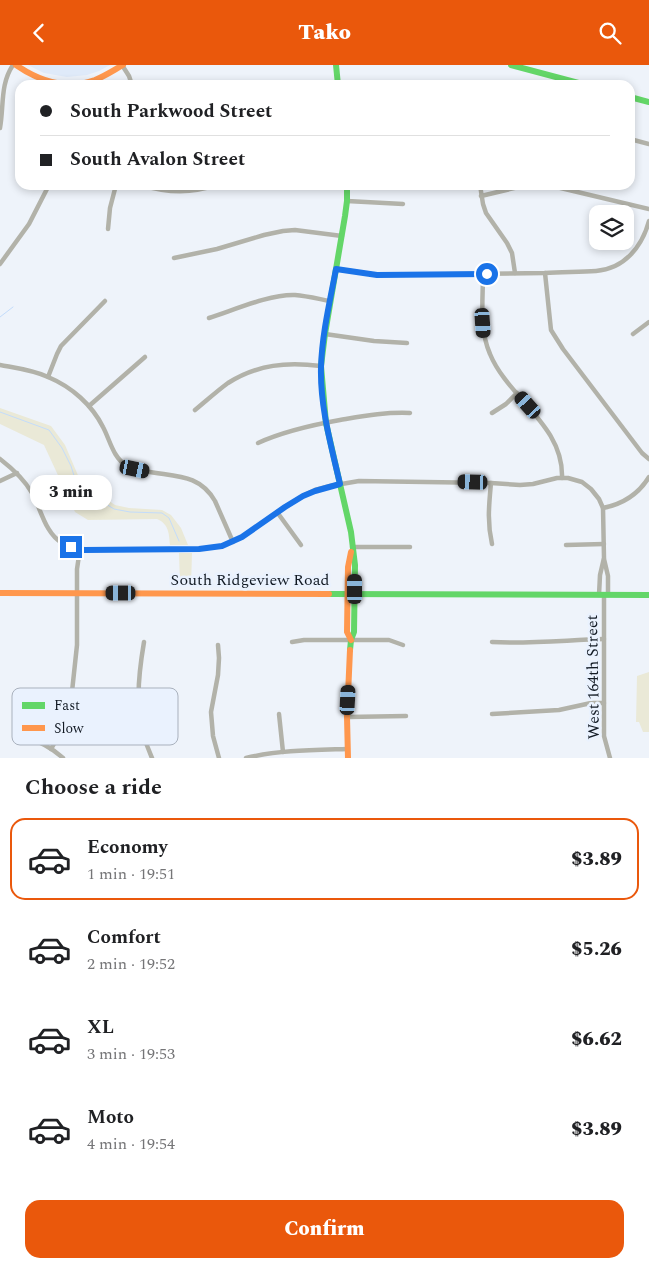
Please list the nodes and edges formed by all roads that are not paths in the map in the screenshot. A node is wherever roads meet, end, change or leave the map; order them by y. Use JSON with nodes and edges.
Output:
{"nodes":[{"id":1,"x":15,"y":65,"type":"edge"},
{"id":2,"x":122,"y":65,"type":"edge"},
{"id":3,"x":336,"y":65,"type":"edge"},
{"id":4,"x":511,"y":65,"type":"edge"},
{"id":5,"x":42,"y":80,"type":"edge"},
{"id":6,"x":93,"y":80,"type":"edge"},
{"id":7,"x":130,"y":80,"type":"edge"},
{"id":8,"x":338,"y":80,"type":"edge"},
{"id":9,"x":567,"y":80,"type":"edge"},
{"id":10,"x":635,"y":98,"type":"edge"},
{"id":11,"x":649,"y":102,"type":"edge"},
{"id":12,"x":0,"y":128,"type":"edge"},
{"id":13,"x":635,"y":140,"type":"edge"},
{"id":14,"x":649,"y":144,"type":"edge"},
{"id":15,"x":46,"y":190,"type":"edge"},
{"id":16,"x":115,"y":190,"type":"edge"},
{"id":17,"x":160,"y":190,"type":"edge"},
{"id":18,"x":197,"y":190,"type":"edge"},
{"id":19,"x":347,"y":190,"type":"edge"},
{"id":20,"x":480,"y":190,"type":"edge"},
{"id":21,"x":506,"y":190,"type":"edge"},
{"id":22,"x":569,"y":190,"type":"edge"},
{"id":23,"x":481,"y":196,"type":"junction"},
{"id":24,"x":347,"y":201,"type":"junction"},
{"id":25,"x":403,"y":204,"type":"dead end"},
{"id":26,"x":649,"y":209,"type":"edge"},
{"id":27,"x":649,"y":221,"type":"edge"},
{"id":28,"x":108,"y":229,"type":"dead end"},
{"id":29,"x":342,"y":236,"type":"junction"},
{"id":30,"x":174,"y":258,"type":"dead end"},
{"id":31,"x":0,"y":264,"type":"edge"},
{"id":32,"x":336,"y":269,"type":"junction"},
{"id":33,"x":515,"y":273,"type":"junction"},
{"id":34,"x":545,"y":273,"type":"junction"},
{"id":35,"x":483,"y":274,"type":"junction"},
{"id":36,"x":105,"y":301,"type":"dead end"},
{"id":37,"x":330,"y":301,"type":"junction"},
{"id":38,"x":209,"y":318,"type":"dead end"},
{"id":39,"x":649,"y":322,"type":"edge"},
{"id":40,"x":325,"y":333,"type":"junction"},
{"id":41,"x":634,"y":334,"type":"dead end"},
{"id":42,"x":406,"y":343,"type":"dead end"},
{"id":43,"x":145,"y":357,"type":"dead end"},
{"id":44,"x":0,"y":365,"type":"edge"},
{"id":45,"x":321,"y":366,"type":"junction"},
{"id":46,"x":48,"y":377,"type":"junction"},
{"id":47,"x":517,"y":393,"type":"junction"},
{"id":48,"x":90,"y":406,"type":"junction"},
{"id":49,"x":195,"y":410,"type":"dead end"},
{"id":50,"x":410,"y":413,"type":"dead end"},
{"id":51,"x":492,"y":413,"type":"dead end"},
{"id":52,"x":326,"y":423,"type":"junction"},
{"id":53,"x":258,"y":443,"type":"dead end"},
{"id":54,"x":0,"y":459,"type":"edge"},
{"id":55,"x":649,"y":459,"type":"edge"},
{"id":56,"x":17,"y":473,"type":"junction"},
{"id":57,"x":649,"y":477,"type":"edge"},
{"id":58,"x":562,"y":478,"type":"junction"},
{"id":59,"x":0,"y":481,"type":"edge"},
{"id":60,"x":491,"y":483,"type":"junction"},
{"id":61,"x":340,"y":484,"type":"junction"},
{"id":62,"x":603,"y":508,"type":"junction"},
{"id":63,"x":277,"y":512,"type":"junction"},
{"id":64,"x":233,"y":542,"type":"junction"},
{"id":65,"x":492,"y":544,"type":"dead end"},
{"id":66,"x":604,"y":544,"type":"junction"},
{"id":67,"x":301,"y":545,"type":"dead end"},
{"id":68,"x":566,"y":545,"type":"dead end"},
{"id":69,"x":352,"y":547,"type":"junction"},
{"id":70,"x":410,"y":547,"type":"dead end"},
{"id":71,"x":80,"y":549,"type":"junction"},
{"id":72,"x":604,"y":558,"type":"junction"},
{"id":73,"x":0,"y":593,"type":"edge"},
{"id":74,"x":77,"y":593,"type":"junction"},
{"id":75,"x":351,"y":594,"type":"junction"},
{"id":76,"x":604,"y":595,"type":"junction"},
{"id":77,"x":649,"y":595,"type":"edge"},
{"id":78,"x":604,"y":639,"type":"junction"},
{"id":79,"x":351,"y":640,"type":"junction"},
{"id":80,"x":144,"y":642,"type":"dead end"},
{"id":81,"x":292,"y":642,"type":"dead end"},
{"id":82,"x":492,"y":642,"type":"dead end"},
{"id":83,"x":218,"y":645,"type":"dead end"},
{"id":84,"x":404,"y":645,"type":"dead end"},
{"id":85,"x":73,"y":688,"type":"edge"},
{"id":86,"x":138,"y":688,"type":"edge"},
{"id":87,"x":604,"y":703,"type":"junction"},
{"id":88,"x":279,"y":714,"type":"dead end"},
{"id":89,"x":492,"y":714,"type":"dead end"},
{"id":90,"x":406,"y":716,"type":"dead end"},
{"id":91,"x":347,"y":717,"type":"junction"},
{"id":92,"x":44,"y":745,"type":"edge"},
{"id":93,"x":53,"y":745,"type":"edge"},
{"id":94,"x":147,"y":745,"type":"edge"},
{"id":95,"x":51,"y":749,"type":"junction"},
{"id":96,"x":348,"y":749,"type":"junction"},
{"id":97,"x":283,"y":752,"type":"junction"},
{"id":98,"x":63,"y":758,"type":"edge"},
{"id":99,"x":152,"y":758,"type":"edge"},
{"id":100,"x":218,"y":758,"type":"edge"},
{"id":101,"x":246,"y":758,"type":"edge"},
{"id":102,"x":348,"y":758,"type":"edge"},
{"id":103,"x":610,"y":758,"type":"edge"}],
"edges":[{"from":1,"to":5,"type":"street"},
{"from":1,"to":12,"type":"street"},
{"from":2,"to":6,"type":"street"},
{"from":2,"to":7,"type":"street"},
{"from":3,"to":8,"type":"street"},
{"from":4,"to":9,"type":"street"},
{"from":10,"to":11,"type":"street"},
{"from":13,"to":14,"type":"street"},
{"from":15,"to":31,"type":"street"},
{"from":16,"to":28,"type":"street"},
{"from":17,"to":18,"type":"street"},
{"from":19,"to":24,"type":"street"},
{"from":20,"to":23,"type":"street"},
{"from":21,"to":23,"type":"street"},
{"from":22,"to":26,"type":"street"},
{"from":23,"to":33,"type":"street"},
{"from":24,"to":25,"type":"street"},
{"from":24,"to":29,"type":"street"},
{"from":27,"to":34,"type":"street"},
{"from":29,"to":30,"type":"street"},
{"from":29,"to":32,"type":"street"},
{"from":32,"to":35,"type":"street"},
{"from":32,"to":37,"type":"street"},
{"from":33,"to":34,"type":"street"},
{"from":33,"to":35,"type":"street"},
{"from":34,"to":55,"type":"street"},
{"from":35,"to":47,"type":"street"},
{"from":36,"to":46,"type":"street"},
{"from":37,"to":38,"type":"street"},
{"from":37,"to":40,"type":"street"},
{"from":39,"to":41,"type":"street"},
{"from":40,"to":42,"type":"street"},
{"from":40,"to":45,"type":"street"},
{"from":43,"to":48,"type":"street"},
{"from":44,"to":46,"type":"street"},
{"from":45,"to":49,"type":"street"},
{"from":45,"to":52,"type":"street"},
{"from":46,"to":48,"type":"street"},
{"from":47,"to":51,"type":"street"},
{"from":47,"to":58,"type":"street"},
{"from":48,"to":64,"type":"street"},
{"from":50,"to":52,"type":"street"},
{"from":52,"to":53,"type":"street"},
{"from":52,"to":61,"type":"street"},
{"from":54,"to":56,"type":"street"},
{"from":56,"to":59,"type":"street"},
{"from":56,"to":71,"type":"street"},
{"from":57,"to":62,"type":"street"},
{"from":58,"to":60,"type":"street"},
{"from":58,"to":62,"type":"street"},
{"from":60,"to":61,"type":"street"},
{"from":60,"to":65,"type":"street"},
{"from":61,"to":63,"type":"street"},
{"from":61,"to":69,"type":"street"},
{"from":62,"to":66,"type":"street","name":"West 164th Street"},
{"from":63,"to":64,"type":"street"},
{"from":63,"to":67,"type":"street"},
{"from":64,"to":71,"type":"street"},
{"from":66,"to":68,"type":"street"},
{"from":66,"to":72,"type":"street","name":"West 164th Street"},
{"from":69,"to":70,"type":"street"},
{"from":69,"to":75,"type":"street"},
{"from":71,"to":74,"type":"street"},
{"from":72,"to":76,"type":"street","name":"West 164th Street"},
{"from":72,"to":76,"type":"street","name":"West 164th Street"},
{"from":73,"to":74,"type":"street","name":"South Ridgeview Road"},
{"from":74,"to":75,"type":"street","name":"South Ridgeview Road"},
{"from":74,"to":85,"type":"street"},
{"from":75,"to":76,"type":"street","name":"South Ridgeview Road"},
{"from":75,"to":79,"type":"street"},
{"from":76,"to":77,"type":"street","name":"South Ridgeview Road"},
{"from":76,"to":78,"type":"street","name":"West 164th Street"},
{"from":78,"to":82,"type":"street"},
{"from":78,"to":87,"type":"street","name":"West 164th Street"},
{"from":79,"to":81,"type":"street"},
{"from":79,"to":84,"type":"street"},
{"from":79,"to":91,"type":"street"},
{"from":80,"to":86,"type":"street"},
{"from":83,"to":100,"type":"street"},
{"from":87,"to":89,"type":"street"},
{"from":87,"to":103,"type":"street","name":"West 164th Street"},
{"from":88,"to":97,"type":"street"},
{"from":90,"to":91,"type":"street"},
{"from":91,"to":96,"type":"street"},
{"from":92,"to":95,"type":"street"},
{"from":93,"to":95,"type":"street"},
{"from":94,"to":99,"type":"street"},
{"from":95,"to":98,"type":"street"},
{"from":96,"to":97,"type":"street"},
{"from":96,"to":102,"type":"street"},
{"from":97,"to":101,"type":"street"}]}
